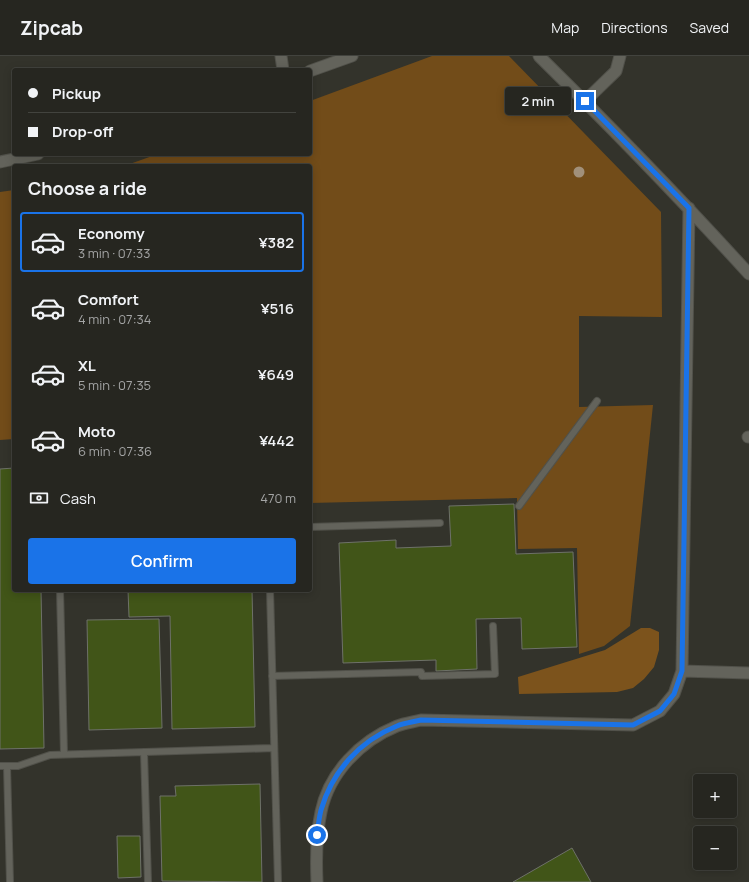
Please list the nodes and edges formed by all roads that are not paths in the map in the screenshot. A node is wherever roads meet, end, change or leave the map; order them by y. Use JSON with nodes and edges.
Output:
{"nodes":[{"id":1,"x":281,"y":56,"type":"edge"},
{"id":2,"x":352,"y":56,"type":"edge"},
{"id":3,"x":539,"y":56,"type":"edge"},
{"id":4,"x":620,"y":56,"type":"edge"},
{"id":5,"x":283,"y":68,"type":"edge"},
{"id":6,"x":312,"y":70,"type":"edge"},
{"id":7,"x":585,"y":101,"type":"junction"},
{"id":8,"x":28,"y":156,"type":"edge"},
{"id":9,"x":0,"y":162,"type":"edge"},
{"id":10,"x":689,"y":208,"type":"junction"},
{"id":11,"x":749,"y":274,"type":"edge"},
{"id":12,"x":597,"y":401,"type":"dead end"},
{"id":13,"x":519,"y":506,"type":"dead end"},
{"id":14,"x":440,"y":523,"type":"dead end"},
{"id":15,"x":312,"y":527,"type":"edge"},
{"id":16,"x":60,"y":592,"type":"edge"},
{"id":17,"x":270,"y":592,"type":"edge"},
{"id":18,"x":493,"y":626,"type":"dead end"},
{"id":19,"x":682,"y":671,"type":"junction"},
{"id":20,"x":749,"y":673,"type":"edge"},
{"id":21,"x":272,"y":676,"type":"junction"},
{"id":22,"x":274,"y":748,"type":"junction"},
{"id":23,"x":144,"y":752,"type":"junction"},
{"id":24,"x":64,"y":754,"type":"junction"},
{"id":25,"x":0,"y":766,"type":"edge"},
{"id":26,"x":7,"y":766,"type":"junction"},
{"id":27,"x":10,"y":882,"type":"edge"},
{"id":28,"x":148,"y":882,"type":"edge"},
{"id":29,"x":278,"y":882,"type":"edge"},
{"id":30,"x":317,"y":882,"type":"edge"}],
"edges":[{"from":1,"to":5,"type":"street"},
{"from":2,"to":6,"type":"street"},
{"from":3,"to":7,"type":"street"},
{"from":4,"to":7,"type":"street"},
{"from":7,"to":10,"type":"street"},
{"from":8,"to":9,"type":"street"},
{"from":10,"to":11,"type":"street"},
{"from":10,"to":19,"type":"street"},
{"from":12,"to":13,"type":"lane"},
{"from":14,"to":15,"type":"lane"},
{"from":16,"to":24,"type":"lane"},
{"from":17,"to":21,"type":"lane"},
{"from":18,"to":21,"type":"lane"},
{"from":19,"to":20,"type":"street"},
{"from":19,"to":30,"type":"street"},
{"from":21,"to":22,"type":"lane"},
{"from":22,"to":23,"type":"lane"},
{"from":22,"to":29,"type":"lane"},
{"from":23,"to":24,"type":"lane"},
{"from":23,"to":28,"type":"lane"},
{"from":24,"to":26,"type":"lane"},
{"from":25,"to":26,"type":"lane"},
{"from":26,"to":27,"type":"lane"}]}
